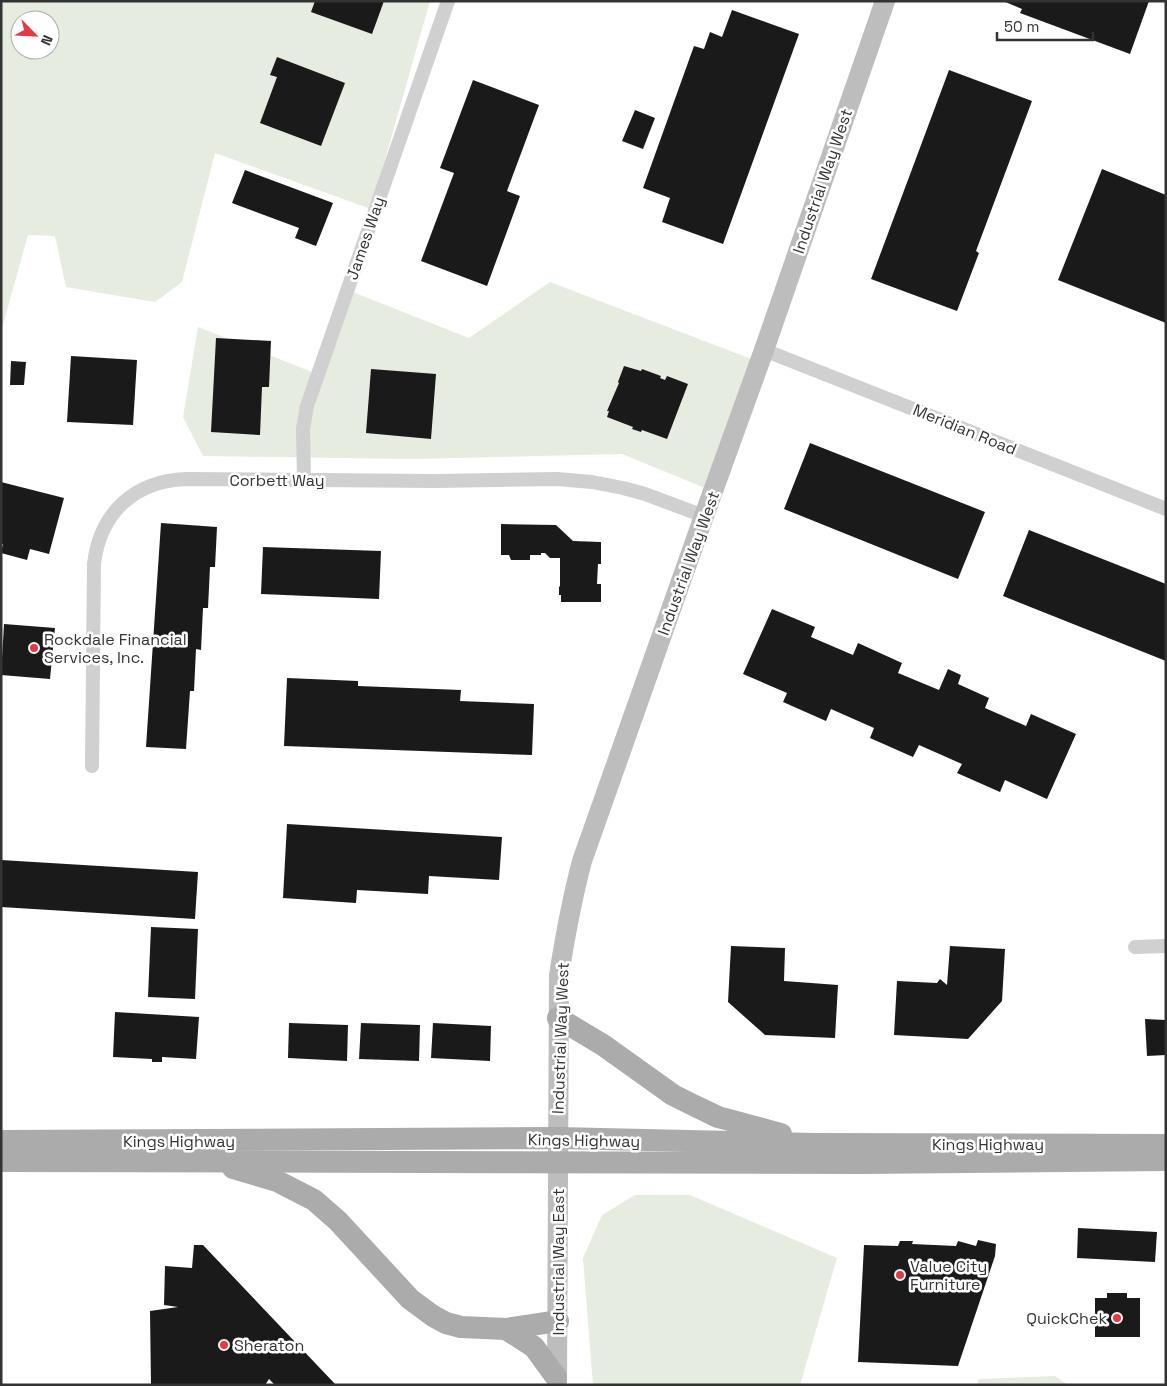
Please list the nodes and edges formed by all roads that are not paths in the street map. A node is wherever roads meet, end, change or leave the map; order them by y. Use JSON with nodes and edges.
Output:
{"nodes":[{"id":1,"x":448,"y":1,"type":"edge"},
{"id":2,"x":885,"y":1,"type":"edge"},
{"id":3,"x":764,"y":350,"type":"junction"},
{"id":4,"x":304,"y":479,"type":"junction"},
{"id":5,"x":1166,"y":509,"type":"edge"},
{"id":6,"x":704,"y":516,"type":"junction"},
{"id":7,"x":92,"y":766,"type":"dead end"},
{"id":8,"x":1166,"y":946,"type":"edge"},
{"id":9,"x":1135,"y":948,"type":"dead end"},
{"id":10,"x":558,"y":1018,"type":"junction"},
{"id":11,"x":558,"y":1138,"type":"junction"},
{"id":12,"x":1,"y":1141,"type":"edge"},
{"id":13,"x":813,"y":1144,"type":"junction"},
{"id":14,"x":1166,"y":1145,"type":"edge"},
{"id":15,"x":1166,"y":1160,"type":"edge"},
{"id":16,"x":1,"y":1161,"type":"edge"},
{"id":17,"x":210,"y":1161,"type":"junction"},
{"id":18,"x":558,"y":1161,"type":"junction"},
{"id":19,"x":558,"y":1322,"type":"junction"},
{"id":20,"x":506,"y":1329,"type":"junction"},
{"id":21,"x":556,"y":1381,"type":"edge"}],
"edges":[{"from":1,"to":4,"type":"street","name":"James Way"},
{"from":2,"to":3,"type":"street","name":"Industrial Way West"},
{"from":3,"to":5,"type":"street","name":"Meridian Road"},
{"from":3,"to":6,"type":"street","name":"Industrial Way West"},
{"from":4,"to":6,"type":"street","name":"Corbett Way"},
{"from":4,"to":7,"type":"street","name":"Corbett Way"},
{"from":6,"to":10,"type":"street","name":"Industrial Way West"},
{"from":8,"to":9,"type":"street"},
{"from":10,"to":11,"type":"street","name":"Industrial Way West"},
{"from":10,"to":13,"type":"main road"},
{"from":11,"to":12,"type":"main road","name":"Kings Highway"},
{"from":11,"to":13,"type":"main road","name":"Kings Highway"},
{"from":11,"to":18,"type":"street","name":"Industrial Way East"},
{"from":13,"to":14,"type":"main road","name":"Kings Highway"},
{"from":15,"to":18,"type":"main road","name":"Kings Highway"},
{"from":16,"to":17,"type":"main road","name":"Kings Highway"},
{"from":17,"to":18,"type":"main road","name":"Kings Highway"},
{"from":17,"to":20,"type":"main road"},
{"from":18,"to":19,"type":"street","name":"Industrial Way East"},
{"from":19,"to":20,"type":"main road"},
{"from":19,"to":21,"type":"street","name":"Industrial Way East"},
{"from":20,"to":21,"type":"main road"}]}
